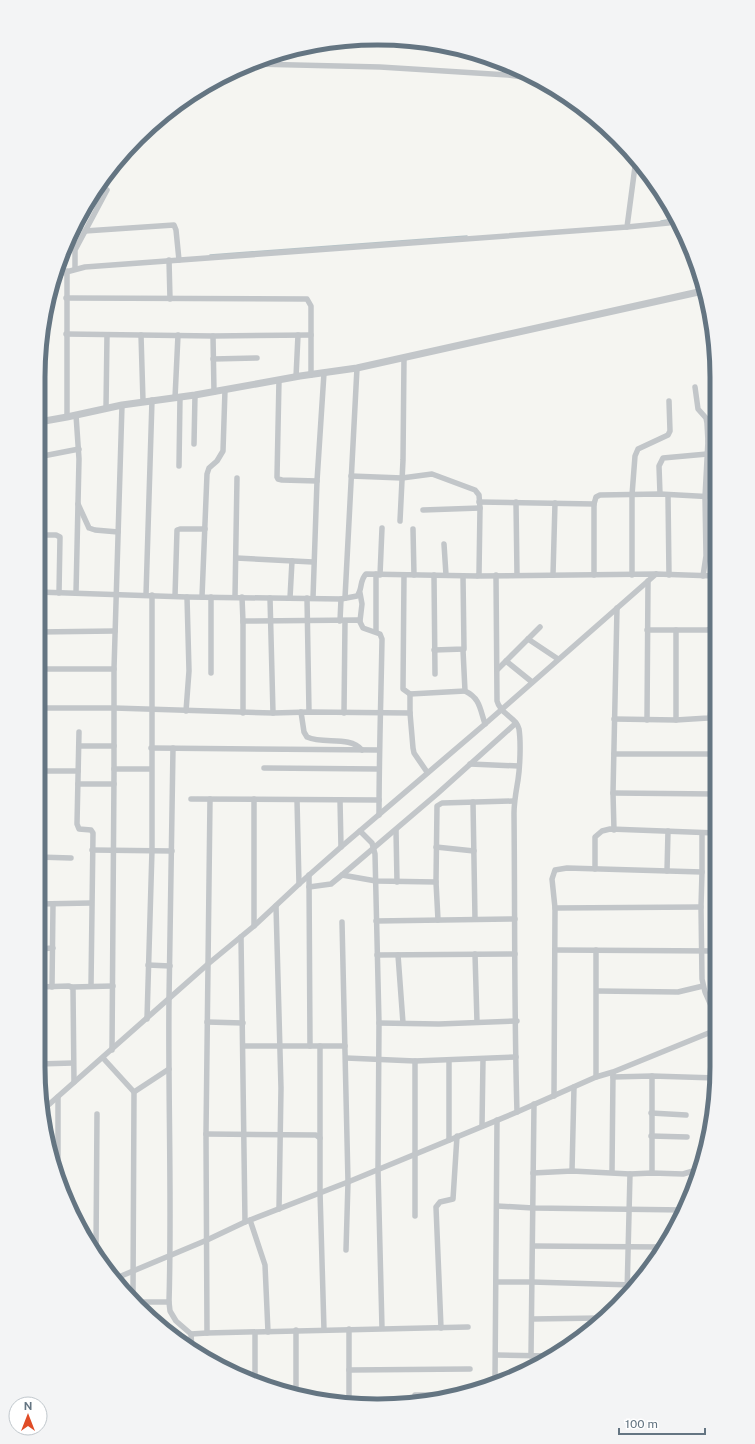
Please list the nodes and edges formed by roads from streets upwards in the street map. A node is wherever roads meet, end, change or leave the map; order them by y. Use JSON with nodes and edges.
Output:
{"nodes":[{"id":1,"x":267,"y":64,"type":"edge"},
{"id":2,"x":520,"y":77,"type":"edge"},
{"id":3,"x":635,"y":167,"type":"edge"},
{"id":4,"x":107,"y":190,"type":"dead end"},
{"id":5,"x":671,"y":222,"type":"edge"},
{"id":6,"x":627,"y":226,"type":"junction"},
{"id":7,"x":85,"y":231,"type":"junction"},
{"id":8,"x":179,"y":256,"type":"junction"},
{"id":9,"x":169,"y":260,"type":"junction"},
{"id":10,"x":75,"y":266,"type":"junction"},
{"id":11,"x":67,"y":271,"type":"junction"},
{"id":12,"x":62,"y":273,"type":"edge"},
{"id":13,"x":699,"y":292,"type":"edge"},
{"id":14,"x":66,"y":298,"type":"junction"},
{"id":15,"x":170,"y":299,"type":"junction"},
{"id":16,"x":66,"y":334,"type":"junction"},
{"id":17,"x":107,"y":335,"type":"junction"},
{"id":18,"x":141,"y":335,"type":"junction"},
{"id":19,"x":178,"y":335,"type":"junction"},
{"id":20,"x":298,"y":335,"type":"junction"},
{"id":21,"x":311,"y":335,"type":"junction"},
{"id":22,"x":213,"y":336,"type":"junction"},
{"id":23,"x":257,"y":358,"type":"dead end"},
{"id":24,"x":404,"y":358,"type":"junction"},
{"id":25,"x":213,"y":359,"type":"junction"},
{"id":26,"x":357,"y":368,"type":"junction"},
{"id":27,"x":324,"y":373,"type":"junction"},
{"id":28,"x":311,"y":375,"type":"junction"},
{"id":29,"x":296,"y":377,"type":"junction"},
{"id":30,"x":279,"y":380,"type":"junction"},
{"id":31,"x":695,"y":387,"type":"dead end"},
{"id":32,"x":225,"y":390,"type":"junction"},
{"id":33,"x":214,"y":392,"type":"junction"},
{"id":34,"x":195,"y":395,"type":"junction"},
{"id":35,"x":177,"y":398,"type":"junction"},
{"id":36,"x":152,"y":400,"type":"junction"},
{"id":37,"x":669,"y":401,"type":"dead end"},
{"id":38,"x":143,"y":402,"type":"junction"},
{"id":39,"x":122,"y":405,"type":"junction"},
{"id":40,"x":106,"y":408,"type":"junction"},
{"id":41,"x":76,"y":415,"type":"junction"},
{"id":42,"x":67,"y":417,"type":"junction"},
{"id":43,"x":45,"y":421,"type":"edge"},
{"id":44,"x":710,"y":436,"type":"edge"},
{"id":45,"x":194,"y":444,"type":"dead end"},
{"id":46,"x":710,"y":444,"type":"edge"},
{"id":47,"x":79,"y":450,"type":"junction"},
{"id":48,"x":707,"y":454,"type":"junction"},
{"id":49,"x":45,"y":456,"type":"edge"},
{"id":50,"x":180,"y":466,"type":"dead end"},
{"id":51,"x":351,"y":476,"type":"junction"},
{"id":52,"x":237,"y":478,"type":"dead end"},
{"id":53,"x":402,"y":478,"type":"junction"},
{"id":54,"x":317,"y":481,"type":"junction"},
{"id":55,"x":660,"y":494,"type":"junction"},
{"id":56,"x":632,"y":495,"type":"junction"},
{"id":57,"x":668,"y":495,"type":"junction"},
{"id":58,"x":705,"y":497,"type":"junction"},
{"id":59,"x":710,"y":497,"type":"edge"},
{"id":60,"x":479,"y":502,"type":"junction"},
{"id":61,"x":516,"y":502,"type":"junction"},
{"id":62,"x":555,"y":503,"type":"junction"},
{"id":63,"x":78,"y":504,"type":"junction"},
{"id":64,"x":594,"y":504,"type":"junction"},
{"id":65,"x":480,"y":508,"type":"junction"},
{"id":66,"x":423,"y":510,"type":"dead end"},
{"id":67,"x":400,"y":520,"type":"dead end"},
{"id":68,"x":382,"y":528,"type":"dead end"},
{"id":69,"x":204,"y":529,"type":"junction"},
{"id":70,"x":414,"y":529,"type":"dead end"},
{"id":71,"x":118,"y":532,"type":"junction"},
{"id":72,"x":45,"y":535,"type":"edge"},
{"id":73,"x":444,"y":544,"type":"dead end"},
{"id":74,"x":236,"y":558,"type":"junction"},
{"id":75,"x":292,"y":561,"type":"junction"},
{"id":76,"x":313,"y":562,"type":"junction"},
{"id":77,"x":656,"y":574,"type":"junction"},
{"id":78,"x":378,"y":575,"type":"junction"},
{"id":79,"x":404,"y":575,"type":"junction"},
{"id":80,"x":414,"y":575,"type":"junction"},
{"id":81,"x":434,"y":575,"type":"junction"},
{"id":82,"x":446,"y":575,"type":"junction"},
{"id":83,"x":496,"y":575,"type":"junction"},
{"id":84,"x":517,"y":575,"type":"junction"},
{"id":85,"x":553,"y":575,"type":"junction"},
{"id":86,"x":594,"y":575,"type":"junction"},
{"id":87,"x":632,"y":575,"type":"junction"},
{"id":88,"x":669,"y":575,"type":"junction"},
{"id":89,"x":463,"y":576,"type":"junction"},
{"id":90,"x":478,"y":576,"type":"junction"},
{"id":91,"x":703,"y":576,"type":"junction"},
{"id":92,"x":710,"y":576,"type":"edge"},
{"id":93,"x":648,"y":581,"type":"junction"},
{"id":94,"x":45,"y":592,"type":"edge"},
{"id":95,"x":59,"y":593,"type":"junction"},
{"id":96,"x":360,"y":593,"type":"junction"},
{"id":97,"x":76,"y":594,"type":"junction"},
{"id":98,"x":116,"y":594,"type":"junction"},
{"id":99,"x":149,"y":595,"type":"junction"},
{"id":100,"x":175,"y":596,"type":"junction"},
{"id":101,"x":187,"y":597,"type":"junction"},
{"id":102,"x":202,"y":597,"type":"junction"},
{"id":103,"x":211,"y":597,"type":"junction"},
{"id":104,"x":235,"y":597,"type":"junction"},
{"id":105,"x":242,"y":597,"type":"junction"},
{"id":106,"x":270,"y":598,"type":"junction"},
{"id":107,"x":290,"y":598,"type":"junction"},
{"id":108,"x":310,"y":598,"type":"junction"},
{"id":109,"x":343,"y":599,"type":"junction"},
{"id":110,"x":617,"y":608,"type":"junction"},
{"id":111,"x":308,"y":620,"type":"junction"},
{"id":112,"x":360,"y":620,"type":"junction"},
{"id":113,"x":270,"y":621,"type":"junction"},
{"id":114,"x":343,"y":621,"type":"junction"},
{"id":115,"x":243,"y":622,"type":"junction"},
{"id":116,"x":540,"y":627,"type":"dead end"},
{"id":117,"x":647,"y":630,"type":"junction"},
{"id":118,"x":676,"y":630,"type":"junction"},
{"id":119,"x":710,"y":630,"type":"edge"},
{"id":120,"x":115,"y":631,"type":"junction"},
{"id":121,"x":45,"y":632,"type":"edge"},
{"id":122,"x":376,"y":632,"type":"junction"},
{"id":123,"x":528,"y":639,"type":"junction"},
{"id":124,"x":434,"y":650,"type":"junction"},
{"id":125,"x":463,"y":650,"type":"junction"},
{"id":126,"x":558,"y":659,"type":"junction"},
{"id":127,"x":506,"y":661,"type":"junction"},
{"id":128,"x":45,"y":669,"type":"edge"},
{"id":129,"x":114,"y":669,"type":"junction"},
{"id":130,"x":498,"y":669,"type":"junction"},
{"id":131,"x":211,"y":673,"type":"dead end"},
{"id":132,"x":435,"y":674,"type":"dead end"},
{"id":133,"x":532,"y":682,"type":"junction"},
{"id":134,"x":464,"y":691,"type":"junction"},
{"id":135,"x":410,"y":694,"type":"junction"},
{"id":136,"x":45,"y":708,"type":"edge"},
{"id":137,"x":114,"y":708,"type":"junction"},
{"id":138,"x":500,"y":709,"type":"junction"},
{"id":139,"x":151,"y":710,"type":"junction"},
{"id":140,"x":186,"y":711,"type":"junction"},
{"id":141,"x":243,"y":712,"type":"junction"},
{"id":142,"x":300,"y":712,"type":"junction"},
{"id":143,"x":309,"y":712,"type":"junction"},
{"id":144,"x":273,"y":713,"type":"junction"},
{"id":145,"x":344,"y":713,"type":"junction"},
{"id":146,"x":381,"y":713,"type":"junction"},
{"id":147,"x":410,"y":714,"type":"junction"},
{"id":148,"x":710,"y":717,"type":"edge"},
{"id":149,"x":614,"y":719,"type":"junction"},
{"id":150,"x":647,"y":720,"type":"junction"},
{"id":151,"x":676,"y":720,"type":"junction"},
{"id":152,"x":516,"y":723,"type":"junction"},
{"id":153,"x":485,"y":724,"type":"junction"},
{"id":154,"x":80,"y":732,"type":"dead end"},
{"id":155,"x":79,"y":746,"type":"junction"},
{"id":156,"x":114,"y":746,"type":"junction"},
{"id":157,"x":151,"y":748,"type":"junction"},
{"id":158,"x":173,"y":748,"type":"junction"},
{"id":159,"x":362,"y":750,"type":"junction"},
{"id":160,"x":379,"y":750,"type":"junction"},
{"id":161,"x":614,"y":754,"type":"junction"},
{"id":162,"x":710,"y":754,"type":"edge"},
{"id":163,"x":470,"y":764,"type":"junction"},
{"id":164,"x":519,"y":766,"type":"junction"},
{"id":165,"x":264,"y":768,"type":"dead end"},
{"id":166,"x":114,"y":769,"type":"junction"},
{"id":167,"x":151,"y":769,"type":"junction"},
{"id":168,"x":379,"y":769,"type":"junction"},
{"id":169,"x":45,"y":771,"type":"edge"},
{"id":170,"x":78,"y":771,"type":"junction"},
{"id":171,"x":427,"y":772,"type":"junction"},
{"id":172,"x":78,"y":784,"type":"junction"},
{"id":173,"x":114,"y":784,"type":"junction"},
{"id":174,"x":613,"y":793,"type":"junction"},
{"id":175,"x":710,"y":794,"type":"edge"},
{"id":176,"x":191,"y":799,"type":"dead end"},
{"id":177,"x":210,"y":799,"type":"junction"},
{"id":178,"x":254,"y":799,"type":"junction"},
{"id":179,"x":297,"y":800,"type":"junction"},
{"id":180,"x":340,"y":800,"type":"junction"},
{"id":181,"x":379,"y":800,"type":"junction"},
{"id":182,"x":514,"y":801,"type":"junction"},
{"id":183,"x":472,"y":802,"type":"junction"},
{"id":184,"x":379,"y":815,"type":"junction"},
{"id":185,"x":396,"y":830,"type":"junction"},
{"id":186,"x":614,"y":830,"type":"junction"},
{"id":187,"x":360,"y":831,"type":"junction"},
{"id":188,"x":668,"y":831,"type":"junction"},
{"id":189,"x":702,"y":833,"type":"junction"},
{"id":190,"x":710,"y":833,"type":"edge"},
{"id":191,"x":341,"y":847,"type":"junction"},
{"id":192,"x":436,"y":847,"type":"junction"},
{"id":193,"x":374,"y":848,"type":"junction"},
{"id":194,"x":92,"y":850,"type":"junction"},
{"id":195,"x":114,"y":850,"type":"junction"},
{"id":196,"x":152,"y":850,"type":"junction"},
{"id":197,"x":172,"y":850,"type":"junction"},
{"id":198,"x":474,"y":850,"type":"junction"},
{"id":199,"x":45,"y":857,"type":"edge"},
{"id":200,"x":71,"y":858,"type":"dead end"},
{"id":201,"x":595,"y":869,"type":"junction"},
{"id":202,"x":667,"y":871,"type":"junction"},
{"id":203,"x":702,"y":872,"type":"junction"},
{"id":204,"x":308,"y":875,"type":"junction"},
{"id":205,"x":342,"y":875,"type":"junction"},
{"id":206,"x":376,"y":881,"type":"junction"},
{"id":207,"x":397,"y":882,"type":"junction"},
{"id":208,"x":436,"y":882,"type":"junction"},
{"id":209,"x":299,"y":884,"type":"junction"},
{"id":210,"x":309,"y":887,"type":"junction"},
{"id":211,"x":91,"y":903,"type":"junction"},
{"id":212,"x":45,"y":904,"type":"edge"},
{"id":213,"x":53,"y":904,"type":"junction"},
{"id":214,"x":276,"y":906,"type":"junction"},
{"id":215,"x":701,"y":907,"type":"junction"},
{"id":216,"x":555,"y":908,"type":"junction"},
{"id":217,"x":475,"y":919,"type":"junction"},
{"id":218,"x":515,"y":919,"type":"junction"},
{"id":219,"x":438,"y":920,"type":"junction"},
{"id":220,"x":376,"y":921,"type":"junction"},
{"id":221,"x":342,"y":922,"type":"dead end"},
{"id":222,"x":254,"y":926,"type":"junction"},
{"id":223,"x":241,"y":937,"type":"junction"},
{"id":224,"x":45,"y":948,"type":"edge"},
{"id":225,"x":52,"y":948,"type":"junction"},
{"id":226,"x":555,"y":950,"type":"junction"},
{"id":227,"x":596,"y":950,"type":"junction"},
{"id":228,"x":701,"y":950,"type":"junction"},
{"id":229,"x":710,"y":951,"type":"edge"},
{"id":230,"x":475,"y":954,"type":"junction"},
{"id":231,"x":515,"y":954,"type":"junction"},
{"id":232,"x":398,"y":955,"type":"junction"},
{"id":233,"x":377,"y":956,"type":"junction"},
{"id":234,"x":208,"y":964,"type":"junction"},
{"id":235,"x":148,"y":965,"type":"junction"},
{"id":236,"x":170,"y":966,"type":"junction"},
{"id":237,"x":91,"y":986,"type":"junction"},
{"id":238,"x":113,"y":986,"type":"junction"},
{"id":239,"x":703,"y":986,"type":"junction"},
{"id":240,"x":45,"y":987,"type":"edge"},
{"id":241,"x":52,"y":987,"type":"junction"},
{"id":242,"x":72,"y":987,"type":"junction"},
{"id":243,"x":597,"y":991,"type":"junction"},
{"id":244,"x":169,"y":999,"type":"junction"},
{"id":245,"x":710,"y":1003,"type":"edge"},
{"id":246,"x":147,"y":1019,"type":"junction"},
{"id":247,"x":516,"y":1021,"type":"junction"},
{"id":248,"x":207,"y":1022,"type":"junction"},
{"id":249,"x":477,"y":1022,"type":"junction"},
{"id":250,"x":243,"y":1023,"type":"junction"},
{"id":251,"x":379,"y":1023,"type":"junction"},
{"id":252,"x":403,"y":1023,"type":"junction"},
{"id":253,"x":710,"y":1033,"type":"edge"},
{"id":254,"x":243,"y":1046,"type":"junction"},
{"id":255,"x":280,"y":1046,"type":"junction"},
{"id":256,"x":310,"y":1046,"type":"junction"},
{"id":257,"x":320,"y":1046,"type":"junction"},
{"id":258,"x":345,"y":1046,"type":"junction"},
{"id":259,"x":112,"y":1050,"type":"junction"},
{"id":260,"x":516,"y":1057,"type":"junction"},
{"id":261,"x":103,"y":1058,"type":"junction"},
{"id":262,"x":346,"y":1058,"type":"junction"},
{"id":263,"x":379,"y":1059,"type":"junction"},
{"id":264,"x":483,"y":1059,"type":"junction"},
{"id":265,"x":449,"y":1060,"type":"junction"},
{"id":266,"x":415,"y":1061,"type":"junction"},
{"id":267,"x":73,"y":1063,"type":"junction"},
{"id":268,"x":45,"y":1064,"type":"edge"},
{"id":269,"x":169,"y":1069,"type":"junction"},
{"id":270,"x":613,"y":1074,"type":"junction"},
{"id":271,"x":652,"y":1076,"type":"junction"},
{"id":272,"x":596,"y":1077,"type":"junction"},
{"id":273,"x":709,"y":1078,"type":"edge"},
{"id":274,"x":74,"y":1082,"type":"junction"},
{"id":275,"x":574,"y":1087,"type":"junction"},
{"id":276,"x":134,"y":1092,"type":"junction"},
{"id":277,"x":554,"y":1096,"type":"junction"},
{"id":278,"x":58,"y":1097,"type":"junction"},
{"id":279,"x":534,"y":1104,"type":"junction"},
{"id":280,"x":48,"y":1106,"type":"edge"},
{"id":281,"x":517,"y":1112,"type":"junction"},
{"id":282,"x":97,"y":1114,"type":"dead end"},
{"id":283,"x":651,"y":1114,"type":"junction"},
{"id":284,"x":686,"y":1115,"type":"dead end"},
{"id":285,"x":497,"y":1120,"type":"junction"},
{"id":286,"x":482,"y":1126,"type":"junction"},
{"id":287,"x":206,"y":1134,"type":"junction"},
{"id":288,"x":243,"y":1135,"type":"junction"},
{"id":289,"x":280,"y":1135,"type":"junction"},
{"id":290,"x":457,"y":1136,"type":"junction"},
{"id":291,"x":651,"y":1136,"type":"junction"},
{"id":292,"x":687,"y":1137,"type":"dead end"},
{"id":293,"x":320,"y":1138,"type":"junction"},
{"id":294,"x":449,"y":1140,"type":"junction"},
{"id":295,"x":415,"y":1154,"type":"junction"},
{"id":296,"x":58,"y":1159,"type":"edge"},
{"id":297,"x":378,"y":1170,"type":"junction"},
{"id":298,"x":572,"y":1171,"type":"junction"},
{"id":299,"x":693,"y":1171,"type":"edge"},
{"id":300,"x":612,"y":1172,"type":"junction"},
{"id":301,"x":533,"y":1173,"type":"junction"},
{"id":302,"x":652,"y":1173,"type":"junction"},
{"id":303,"x":630,"y":1174,"type":"junction"},
{"id":304,"x":348,"y":1182,"type":"junction"},
{"id":305,"x":320,"y":1192,"type":"junction"},
{"id":306,"x":497,"y":1206,"type":"junction"},
{"id":307,"x":533,"y":1208,"type":"junction"},
{"id":308,"x":279,"y":1209,"type":"junction"},
{"id":309,"x":629,"y":1210,"type":"junction"},
{"id":310,"x":678,"y":1210,"type":"edge"},
{"id":311,"x":415,"y":1216,"type":"dead end"},
{"id":312,"x":247,"y":1221,"type":"junction"},
{"id":313,"x":208,"y":1240,"type":"junction"},
{"id":314,"x":96,"y":1243,"type":"edge"},
{"id":315,"x":533,"y":1246,"type":"junction"},
{"id":316,"x":628,"y":1246,"type":"junction"},
{"id":317,"x":657,"y":1246,"type":"edge"},
{"id":318,"x":346,"y":1250,"type":"dead end"},
{"id":319,"x":170,"y":1256,"type":"junction"},
{"id":320,"x":133,"y":1271,"type":"junction"},
{"id":321,"x":120,"y":1276,"type":"edge"},
{"id":322,"x":496,"y":1282,"type":"junction"},
{"id":323,"x":532,"y":1282,"type":"junction"},
{"id":324,"x":630,"y":1283,"type":"edge"},
{"id":325,"x":628,"y":1285,"type":"edge"},
{"id":326,"x":133,"y":1292,"type":"edge"},
{"id":327,"x":142,"y":1302,"type":"edge"},
{"id":328,"x":168,"y":1302,"type":"junction"},
{"id":329,"x":594,"y":1318,"type":"edge"},
{"id":330,"x":532,"y":1319,"type":"junction"},
{"id":331,"x":468,"y":1327,"type":"dead end"},
{"id":332,"x":382,"y":1328,"type":"junction"},
{"id":333,"x":441,"y":1328,"type":"junction"},
{"id":334,"x":296,"y":1330,"type":"junction"},
{"id":335,"x":324,"y":1330,"type":"junction"},
{"id":336,"x":349,"y":1330,"type":"junction"},
{"id":337,"x":268,"y":1332,"type":"junction"},
{"id":338,"x":207,"y":1333,"type":"junction"},
{"id":339,"x":256,"y":1333,"type":"junction"},
{"id":340,"x":191,"y":1334,"type":"junction"},
{"id":341,"x":191,"y":1342,"type":"edge"},
{"id":342,"x":496,"y":1355,"type":"junction"},
{"id":343,"x":531,"y":1356,"type":"junction"},
{"id":344,"x":541,"y":1356,"type":"edge"},
{"id":345,"x":470,"y":1369,"type":"dead end"},
{"id":346,"x":349,"y":1370,"type":"junction"},
{"id":347,"x":255,"y":1376,"type":"edge"},
{"id":348,"x":495,"y":1377,"type":"edge"},
{"id":349,"x":296,"y":1389,"type":"edge"},
{"id":350,"x":415,"y":1395,"type":"dead end"},
{"id":351,"x":428,"y":1395,"type":"edge"},
{"id":352,"x":350,"y":1397,"type":"edge"}],
"edges":[{"from":1,"to":2,"type":"street"},
{"from":3,"to":6,"type":"street"},
{"from":4,"to":7,"type":"street"},
{"from":5,"to":6,"type":"street"},
{"from":6,"to":8,"type":"street"},
{"from":7,"to":8,"type":"street"},
{"from":7,"to":10,"type":"street"},
{"from":8,"to":9,"type":"street"},
{"from":9,"to":10,"type":"street"},
{"from":9,"to":15,"type":"street"},
{"from":10,"to":11,"type":"street"},
{"from":11,"to":12,"type":"street"},
{"from":11,"to":14,"type":"street"},
{"from":13,"to":24,"type":"street"},
{"from":14,"to":15,"type":"street"},
{"from":14,"to":16,"type":"street"},
{"from":15,"to":21,"type":"street"},
{"from":16,"to":17,"type":"street"},
{"from":16,"to":42,"type":"street"},
{"from":17,"to":18,"type":"street"},
{"from":17,"to":40,"type":"street"},
{"from":18,"to":19,"type":"street"},
{"from":18,"to":38,"type":"street"},
{"from":19,"to":22,"type":"street"},
{"from":19,"to":35,"type":"street"},
{"from":20,"to":21,"type":"street"},
{"from":20,"to":22,"type":"street"},
{"from":20,"to":29,"type":"street"},
{"from":21,"to":28,"type":"street"},
{"from":22,"to":25,"type":"street"},
{"from":23,"to":25,"type":"street"},
{"from":24,"to":26,"type":"street"},
{"from":24,"to":53,"type":"street"},
{"from":25,"to":33,"type":"street"},
{"from":26,"to":27,"type":"street"},
{"from":26,"to":51,"type":"street"},
{"from":27,"to":28,"type":"street"},
{"from":27,"to":54,"type":"street"},
{"from":28,"to":29,"type":"street"},
{"from":29,"to":30,"type":"street"},
{"from":30,"to":32,"type":"street"},
{"from":30,"to":54,"type":"street"},
{"from":31,"to":44,"type":"street"},
{"from":32,"to":33,"type":"street"},
{"from":32,"to":69,"type":"street"},
{"from":33,"to":34,"type":"street"},
{"from":34,"to":35,"type":"street"},
{"from":34,"to":45,"type":"street"},
{"from":35,"to":36,"type":"street"},
{"from":35,"to":50,"type":"street"},
{"from":36,"to":38,"type":"street"},
{"from":36,"to":99,"type":"street"},
{"from":37,"to":56,"type":"street"},
{"from":38,"to":39,"type":"street"},
{"from":39,"to":40,"type":"street"},
{"from":39,"to":71,"type":"street"},
{"from":40,"to":41,"type":"street"},
{"from":41,"to":42,"type":"street"},
{"from":41,"to":47,"type":"street"},
{"from":42,"to":43,"type":"street"},
{"from":46,"to":48,"type":"street"},
{"from":47,"to":49,"type":"street"},
{"from":47,"to":63,"type":"street"},
{"from":48,"to":55,"type":"street"},
{"from":48,"to":58,"type":"street"},
{"from":51,"to":53,"type":"street"},
{"from":51,"to":109,"type":"street"},
{"from":52,"to":74,"type":"street"},
{"from":53,"to":60,"type":"street"},
{"from":53,"to":67,"type":"street"},
{"from":54,"to":76,"type":"street"},
{"from":55,"to":56,"type":"street"},
{"from":55,"to":57,"type":"street"},
{"from":56,"to":64,"type":"street"},
{"from":56,"to":87,"type":"street"},
{"from":57,"to":58,"type":"street"},
{"from":57,"to":88,"type":"street"},
{"from":58,"to":59,"type":"street"},
{"from":58,"to":91,"type":"street"},
{"from":60,"to":61,"type":"street"},
{"from":60,"to":65,"type":"street"},
{"from":61,"to":62,"type":"street"},
{"from":61,"to":84,"type":"street"},
{"from":62,"to":64,"type":"street"},
{"from":62,"to":85,"type":"street"},
{"from":63,"to":71,"type":"street"},
{"from":63,"to":97,"type":"street"},
{"from":64,"to":86,"type":"street"},
{"from":65,"to":66,"type":"street"},
{"from":65,"to":90,"type":"street"},
{"from":68,"to":78,"type":"street"},
{"from":69,"to":100,"type":"street"},
{"from":69,"to":102,"type":"street"},
{"from":70,"to":80,"type":"street"},
{"from":71,"to":98,"type":"street"},
{"from":72,"to":95,"type":"street"},
{"from":73,"to":82,"type":"street"},
{"from":74,"to":75,"type":"street"},
{"from":74,"to":104,"type":"street"},
{"from":75,"to":76,"type":"street"},
{"from":75,"to":107,"type":"street"},
{"from":76,"to":108,"type":"street"},
{"from":77,"to":87,"type":"street"},
{"from":77,"to":88,"type":"street"},
{"from":77,"to":93,"type":"street"},
{"from":78,"to":79,"type":"street"},
{"from":78,"to":96,"type":"street"},
{"from":78,"to":122,"type":"street"},
{"from":79,"to":80,"type":"street"},
{"from":79,"to":135,"type":"street"},
{"from":80,"to":81,"type":"street"},
{"from":81,"to":82,"type":"street"},
{"from":81,"to":124,"type":"street"},
{"from":82,"to":89,"type":"street"},
{"from":83,"to":84,"type":"street"},
{"from":83,"to":90,"type":"street"},
{"from":83,"to":130,"type":"street"},
{"from":84,"to":85,"type":"street"},
{"from":85,"to":86,"type":"street"},
{"from":86,"to":87,"type":"street"},
{"from":88,"to":91,"type":"street"},
{"from":89,"to":90,"type":"street"},
{"from":89,"to":125,"type":"street"},
{"from":91,"to":92,"type":"street"},
{"from":93,"to":110,"type":"street"},
{"from":93,"to":117,"type":"street"},
{"from":94,"to":95,"type":"street"},
{"from":95,"to":97,"type":"street"},
{"from":96,"to":109,"type":"street"},
{"from":96,"to":112,"type":"street"},
{"from":97,"to":98,"type":"street"},
{"from":98,"to":99,"type":"street"},
{"from":98,"to":120,"type":"street"},
{"from":99,"to":100,"type":"street"},
{"from":99,"to":139,"type":"street"},
{"from":100,"to":101,"type":"street"},
{"from":101,"to":102,"type":"street"},
{"from":101,"to":140,"type":"street"},
{"from":102,"to":103,"type":"street"},
{"from":103,"to":104,"type":"street"},
{"from":103,"to":131,"type":"street"},
{"from":104,"to":105,"type":"street"},
{"from":105,"to":106,"type":"street"},
{"from":105,"to":115,"type":"street"},
{"from":106,"to":107,"type":"street"},
{"from":106,"to":113,"type":"street"},
{"from":107,"to":108,"type":"street"},
{"from":108,"to":109,"type":"street"},
{"from":108,"to":111,"type":"street"},
{"from":109,"to":114,"type":"street"},
{"from":110,"to":126,"type":"street"},
{"from":110,"to":149,"type":"street"},
{"from":111,"to":113,"type":"street"},
{"from":111,"to":114,"type":"street"},
{"from":111,"to":143,"type":"street"},
{"from":112,"to":114,"type":"street"},
{"from":112,"to":122,"type":"street"},
{"from":113,"to":115,"type":"street"},
{"from":113,"to":144,"type":"street"},
{"from":114,"to":145,"type":"street"},
{"from":115,"to":141,"type":"street"},
{"from":116,"to":123,"type":"street"},
{"from":117,"to":118,"type":"street"},
{"from":117,"to":150,"type":"street"},
{"from":118,"to":119,"type":"street"},
{"from":118,"to":151,"type":"street"},
{"from":120,"to":121,"type":"street"},
{"from":120,"to":129,"type":"street"},
{"from":122,"to":146,"type":"street"},
{"from":123,"to":126,"type":"street"},
{"from":123,"to":127,"type":"street"},
{"from":124,"to":125,"type":"street"},
{"from":124,"to":132,"type":"street"},
{"from":125,"to":134,"type":"street"},
{"from":126,"to":133,"type":"street"},
{"from":127,"to":130,"type":"street"},
{"from":127,"to":133,"type":"street"},
{"from":128,"to":129,"type":"street"},
{"from":129,"to":137,"type":"street"},
{"from":130,"to":138,"type":"street"},
{"from":133,"to":138,"type":"street"},
{"from":134,"to":135,"type":"street"},
{"from":134,"to":153,"type":"street"},
{"from":135,"to":147,"type":"street"},
{"from":136,"to":137,"type":"street"},
{"from":137,"to":139,"type":"street"},
{"from":137,"to":156,"type":"street"},
{"from":138,"to":152,"type":"street"},
{"from":138,"to":153,"type":"street"},
{"from":139,"to":140,"type":"street"},
{"from":139,"to":157,"type":"street"},
{"from":140,"to":141,"type":"street"},
{"from":141,"to":144,"type":"street"},
{"from":142,"to":143,"type":"street"},
{"from":142,"to":144,"type":"street"},
{"from":142,"to":159,"type":"street"},
{"from":143,"to":145,"type":"street"},
{"from":145,"to":146,"type":"street"},
{"from":146,"to":147,"type":"street"},
{"from":146,"to":160,"type":"street"},
{"from":147,"to":171,"type":"street"},
{"from":148,"to":151,"type":"street"},
{"from":149,"to":150,"type":"street"},
{"from":149,"to":161,"type":"street"},
{"from":150,"to":151,"type":"street"},
{"from":152,"to":163,"type":"street"},
{"from":152,"to":164,"type":"street"},
{"from":153,"to":171,"type":"street"},
{"from":154,"to":155,"type":"street"},
{"from":155,"to":156,"type":"street"},
{"from":155,"to":170,"type":"street"},
{"from":156,"to":166,"type":"street"},
{"from":157,"to":158,"type":"street"},
{"from":157,"to":167,"type":"street"},
{"from":158,"to":159,"type":"street"},
{"from":158,"to":197,"type":"street"},
{"from":159,"to":160,"type":"street"},
{"from":160,"to":168,"type":"street"},
{"from":161,"to":162,"type":"street"},
{"from":161,"to":174,"type":"street"},
{"from":163,"to":164,"type":"street"},
{"from":163,"to":185,"type":"street"},
{"from":164,"to":182,"type":"street"},
{"from":165,"to":168,"type":"street"},
{"from":166,"to":167,"type":"street"},
{"from":166,"to":173,"type":"street"},
{"from":167,"to":196,"type":"street"},
{"from":168,"to":181,"type":"street"},
{"from":169,"to":170,"type":"street"},
{"from":170,"to":172,"type":"street"},
{"from":171,"to":184,"type":"street"},
{"from":172,"to":173,"type":"street"},
{"from":172,"to":194,"type":"street"},
{"from":173,"to":195,"type":"street"},
{"from":174,"to":175,"type":"street"},
{"from":174,"to":186,"type":"street"},
{"from":176,"to":177,"type":"street"},
{"from":177,"to":178,"type":"street"},
{"from":177,"to":234,"type":"street"},
{"from":178,"to":179,"type":"street"},
{"from":178,"to":222,"type":"street"},
{"from":179,"to":180,"type":"street"},
{"from":179,"to":209,"type":"street"},
{"from":180,"to":181,"type":"street"},
{"from":180,"to":191,"type":"street"},
{"from":181,"to":184,"type":"street"},
{"from":182,"to":183,"type":"street"},
{"from":182,"to":218,"type":"street"},
{"from":183,"to":192,"type":"street"},
{"from":183,"to":198,"type":"street"},
{"from":184,"to":187,"type":"street"},
{"from":185,"to":193,"type":"street"},
{"from":185,"to":207,"type":"street"},
{"from":186,"to":188,"type":"street"},
{"from":186,"to":201,"type":"street"},
{"from":187,"to":191,"type":"street"},
{"from":187,"to":193,"type":"street"},
{"from":188,"to":189,"type":"street"},
{"from":188,"to":202,"type":"street"},
{"from":189,"to":190,"type":"street"},
{"from":189,"to":203,"type":"street"},
{"from":191,"to":204,"type":"street"},
{"from":192,"to":198,"type":"street"},
{"from":192,"to":208,"type":"street"},
{"from":193,"to":205,"type":"street"},
{"from":193,"to":206,"type":"street"},
{"from":194,"to":195,"type":"street"},
{"from":194,"to":211,"type":"street"},
{"from":195,"to":196,"type":"street"},
{"from":195,"to":238,"type":"street"},
{"from":196,"to":197,"type":"street"},
{"from":196,"to":235,"type":"street"},
{"from":197,"to":236,"type":"street"},
{"from":198,"to":217,"type":"street"},
{"from":199,"to":200,"type":"street"},
{"from":201,"to":202,"type":"street"},
{"from":201,"to":216,"type":"street"},
{"from":202,"to":203,"type":"street"},
{"from":203,"to":215,"type":"street"},
{"from":204,"to":209,"type":"street"},
{"from":204,"to":210,"type":"street"},
{"from":205,"to":206,"type":"street"},
{"from":205,"to":210,"type":"street"},
{"from":206,"to":207,"type":"street"},
{"from":206,"to":220,"type":"street"},
{"from":207,"to":208,"type":"street"},
{"from":208,"to":219,"type":"street"},
{"from":209,"to":214,"type":"street"},
{"from":210,"to":256,"type":"street"},
{"from":211,"to":213,"type":"street"},
{"from":211,"to":237,"type":"street"},
{"from":212,"to":213,"type":"street"},
{"from":213,"to":225,"type":"street"},
{"from":214,"to":222,"type":"street"},
{"from":214,"to":255,"type":"street"},
{"from":215,"to":216,"type":"street"},
{"from":215,"to":228,"type":"street"},
{"from":216,"to":226,"type":"street"},
{"from":217,"to":218,"type":"street"},
{"from":217,"to":219,"type":"street"},
{"from":218,"to":231,"type":"street"},
{"from":219,"to":220,"type":"street"},
{"from":220,"to":233,"type":"street"},
{"from":221,"to":258,"type":"street"},
{"from":222,"to":223,"type":"street"},
{"from":223,"to":234,"type":"street"},
{"from":223,"to":250,"type":"street"},
{"from":224,"to":225,"type":"street"},
{"from":225,"to":241,"type":"street"},
{"from":226,"to":227,"type":"street"},
{"from":226,"to":277,"type":"street"},
{"from":227,"to":228,"type":"street"},
{"from":227,"to":243,"type":"street"},
{"from":228,"to":229,"type":"street"},
{"from":228,"to":239,"type":"street"},
{"from":230,"to":231,"type":"street"},
{"from":230,"to":232,"type":"street"},
{"from":230,"to":249,"type":"street"},
{"from":231,"to":247,"type":"street"},
{"from":232,"to":233,"type":"street"},
{"from":232,"to":252,"type":"street"},
{"from":233,"to":251,"type":"street"},
{"from":234,"to":244,"type":"street"},
{"from":234,"to":248,"type":"street"},
{"from":235,"to":236,"type":"street"},
{"from":235,"to":246,"type":"street"},
{"from":236,"to":244,"type":"street"},
{"from":237,"to":238,"type":"street"},
{"from":237,"to":242,"type":"street"},
{"from":238,"to":259,"type":"street"},
{"from":239,"to":243,"type":"street"},
{"from":239,"to":245,"type":"street"},
{"from":240,"to":241,"type":"street"},
{"from":241,"to":242,"type":"street"},
{"from":242,"to":267,"type":"street"},
{"from":243,"to":272,"type":"street"},
{"from":244,"to":246,"type":"street"},
{"from":244,"to":269,"type":"street"},
{"from":246,"to":259,"type":"street"},
{"from":247,"to":249,"type":"street"},
{"from":247,"to":260,"type":"street"},
{"from":248,"to":250,"type":"street"},
{"from":248,"to":287,"type":"street"},
{"from":249,"to":252,"type":"street"},
{"from":250,"to":254,"type":"street"},
{"from":251,"to":252,"type":"street"},
{"from":251,"to":263,"type":"street"},
{"from":253,"to":270,"type":"street"},
{"from":254,"to":255,"type":"street"},
{"from":254,"to":288,"type":"street"},
{"from":255,"to":256,"type":"street"},
{"from":255,"to":289,"type":"street"},
{"from":256,"to":257,"type":"street"},
{"from":257,"to":258,"type":"street"},
{"from":257,"to":293,"type":"street"},
{"from":258,"to":262,"type":"street"},
{"from":259,"to":261,"type":"street"},
{"from":260,"to":264,"type":"street"},
{"from":260,"to":281,"type":"street"},
{"from":261,"to":274,"type":"street"},
{"from":261,"to":276,"type":"street"},
{"from":262,"to":263,"type":"street"},
{"from":262,"to":304,"type":"street"},
{"from":263,"to":266,"type":"street"},
{"from":263,"to":297,"type":"street"},
{"from":264,"to":265,"type":"street"},
{"from":264,"to":286,"type":"street"},
{"from":265,"to":266,"type":"street"},
{"from":265,"to":294,"type":"street"},
{"from":266,"to":295,"type":"street"},
{"from":267,"to":268,"type":"street"},
{"from":267,"to":274,"type":"street"},
{"from":269,"to":276,"type":"street"},
{"from":269,"to":319,"type":"street"},
{"from":270,"to":271,"type":"street"},
{"from":270,"to":272,"type":"street"},
{"from":270,"to":300,"type":"street"},
{"from":271,"to":273,"type":"street"},
{"from":271,"to":283,"type":"street"},
{"from":272,"to":275,"type":"street"},
{"from":274,"to":278,"type":"street"},
{"from":275,"to":277,"type":"street"},
{"from":275,"to":298,"type":"street"},
{"from":276,"to":320,"type":"street"},
{"from":277,"to":279,"type":"street"},
{"from":278,"to":280,"type":"street"},
{"from":278,"to":296,"type":"street"},
{"from":279,"to":281,"type":"street"},
{"from":279,"to":301,"type":"street"},
{"from":281,"to":285,"type":"street"},
{"from":282,"to":314,"type":"street"},
{"from":283,"to":284,"type":"street"},
{"from":283,"to":291,"type":"street"},
{"from":285,"to":286,"type":"street"},
{"from":285,"to":306,"type":"street"},
{"from":286,"to":290,"type":"street"},
{"from":287,"to":288,"type":"street"},
{"from":287,"to":313,"type":"street"},
{"from":288,"to":289,"type":"street"},
{"from":288,"to":312,"type":"street"},
{"from":289,"to":293,"type":"street"},
{"from":289,"to":308,"type":"street"},
{"from":290,"to":294,"type":"street"},
{"from":290,"to":333,"type":"street"},
{"from":291,"to":292,"type":"street"},
{"from":291,"to":302,"type":"street"},
{"from":293,"to":305,"type":"street"},
{"from":294,"to":295,"type":"street"},
{"from":295,"to":297,"type":"street"},
{"from":295,"to":311,"type":"street"},
{"from":297,"to":304,"type":"street"},
{"from":297,"to":332,"type":"street"},
{"from":298,"to":300,"type":"street"},
{"from":298,"to":301,"type":"street"},
{"from":299,"to":302,"type":"street"},
{"from":300,"to":303,"type":"street"},
{"from":301,"to":307,"type":"street"},
{"from":302,"to":303,"type":"street"},
{"from":303,"to":309,"type":"street"},
{"from":304,"to":305,"type":"street"},
{"from":304,"to":318,"type":"street"},
{"from":305,"to":308,"type":"street"},
{"from":305,"to":335,"type":"street"},
{"from":306,"to":307,"type":"street"},
{"from":306,"to":322,"type":"street"},
{"from":307,"to":309,"type":"street"},
{"from":307,"to":315,"type":"street"},
{"from":308,"to":312,"type":"street"},
{"from":309,"to":310,"type":"street"},
{"from":309,"to":316,"type":"street"},
{"from":312,"to":313,"type":"street"},
{"from":312,"to":337,"type":"street"},
{"from":313,"to":319,"type":"street"},
{"from":313,"to":338,"type":"street"},
{"from":315,"to":316,"type":"street"},
{"from":315,"to":323,"type":"street"},
{"from":316,"to":317,"type":"street"},
{"from":316,"to":324,"type":"street"},
{"from":319,"to":320,"type":"street"},
{"from":319,"to":328,"type":"street"},
{"from":320,"to":321,"type":"street"},
{"from":320,"to":326,"type":"street"},
{"from":322,"to":323,"type":"street"},
{"from":322,"to":342,"type":"street"},
{"from":323,"to":325,"type":"street"},
{"from":323,"to":330,"type":"street"},
{"from":327,"to":328,"type":"street"},
{"from":328,"to":340,"type":"street"},
{"from":329,"to":330,"type":"street"},
{"from":330,"to":343,"type":"street"},
{"from":331,"to":333,"type":"street"},
{"from":332,"to":333,"type":"street"},
{"from":332,"to":336,"type":"street"},
{"from":334,"to":335,"type":"street"},
{"from":334,"to":337,"type":"street"},
{"from":334,"to":349,"type":"street"},
{"from":335,"to":336,"type":"street"},
{"from":336,"to":346,"type":"street"},
{"from":337,"to":339,"type":"street"},
{"from":338,"to":339,"type":"street"},
{"from":338,"to":340,"type":"street"},
{"from":339,"to":347,"type":"street"},
{"from":340,"to":341,"type":"street"},
{"from":342,"to":343,"type":"street"},
{"from":342,"to":348,"type":"street"},
{"from":343,"to":344,"type":"street"},
{"from":345,"to":346,"type":"street"},
{"from":346,"to":352,"type":"street"},
{"from":350,"to":351,"type":"street"}]}
